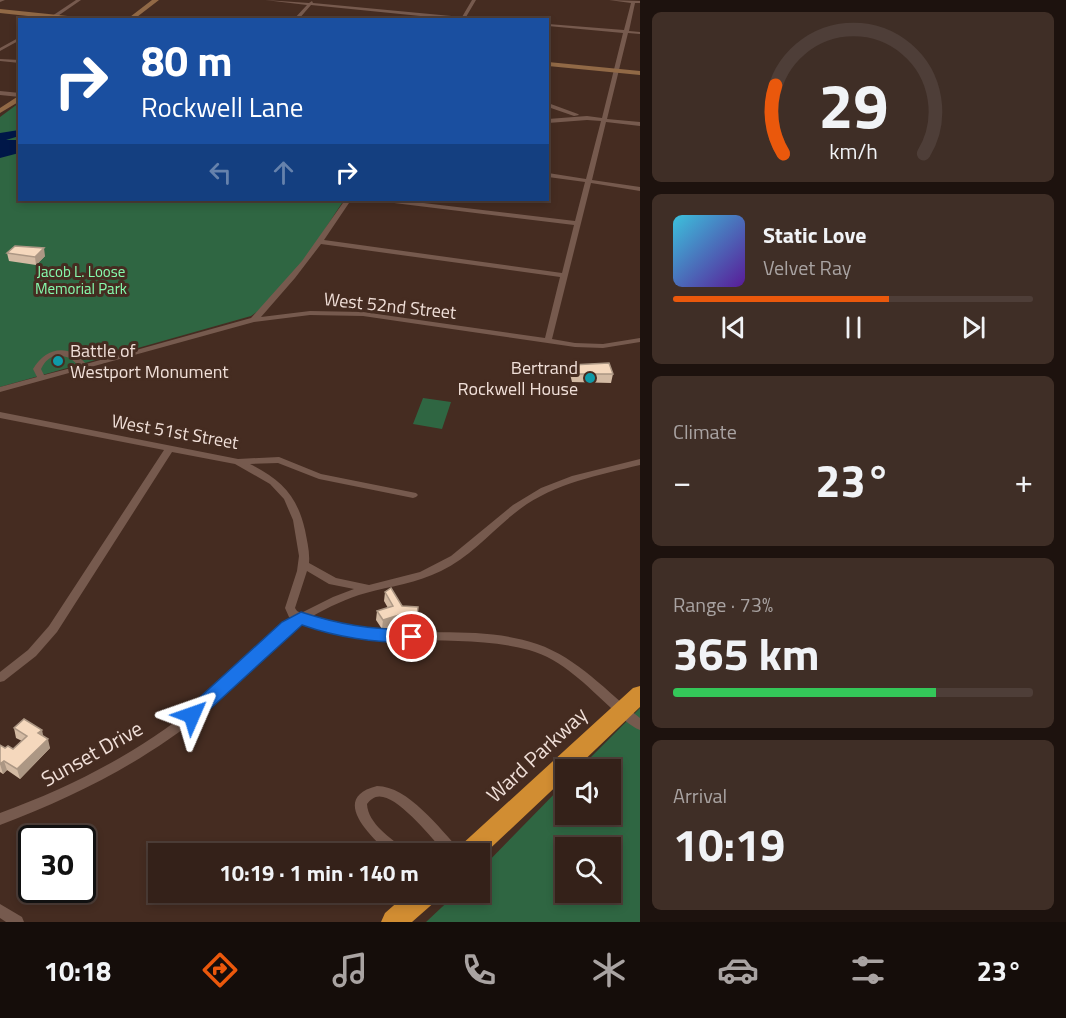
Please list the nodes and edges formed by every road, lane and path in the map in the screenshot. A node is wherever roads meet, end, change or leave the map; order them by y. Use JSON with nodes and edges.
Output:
{"nodes":[{"id":1,"x":79,"y":0,"type":"edge"},
{"id":2,"x":156,"y":0,"type":"edge"},
{"id":3,"x":267,"y":0,"type":"edge"},
{"id":4,"x":474,"y":0,"type":"edge"},
{"id":5,"x":611,"y":0,"type":"edge"},
{"id":6,"x":313,"y":2,"type":"edge"},
{"id":7,"x":636,"y":2,"type":"edge"},
{"id":8,"x":0,"y":11,"type":"edge"},
{"id":9,"x":51,"y":18,"type":"edge"},
{"id":10,"x":132,"y":18,"type":"edge"},
{"id":11,"x":297,"y":18,"type":"edge"},
{"id":12,"x":453,"y":18,"type":"edge"},
{"id":13,"x":463,"y":18,"type":"edge"},
{"id":14,"x":549,"y":25,"type":"edge"},
{"id":15,"x":625,"y":32,"type":"junction"},
{"id":16,"x":640,"y":33,"type":"edge"},
{"id":17,"x":18,"y":39,"type":"edge"},
{"id":18,"x":0,"y":50,"type":"edge"},
{"id":19,"x":0,"y":60,"type":"edge"},
{"id":20,"x":18,"y":62,"type":"edge"},
{"id":21,"x":549,"y":64,"type":"edge"},
{"id":22,"x":616,"y":71,"type":"junction"},
{"id":23,"x":640,"y":74,"type":"edge"},
{"id":24,"x":0,"y":93,"type":"edge"},
{"id":25,"x":18,"y":96,"type":"edge"},
{"id":26,"x":18,"y":98,"type":"edge"},
{"id":27,"x":549,"y":105,"type":"edge"},
{"id":28,"x":0,"y":111,"type":"edge"},
{"id":29,"x":587,"y":118,"type":"junction"},
{"id":30,"x":603,"y":120,"type":"junction"},
{"id":31,"x":549,"y":121,"type":"edge"},
{"id":32,"x":640,"y":124,"type":"edge"},
{"id":33,"x":549,"y":175,"type":"edge"},
{"id":34,"x":587,"y":183,"type":"junction"},
{"id":35,"x":640,"y":189,"type":"edge"},
{"id":36,"x":347,"y":201,"type":"edge"},
{"id":37,"x":394,"y":201,"type":"edge"},
{"id":38,"x":577,"y":224,"type":"junction"},
{"id":39,"x":321,"y":243,"type":"junction"},
{"id":40,"x":565,"y":276,"type":"junction"},
{"id":41,"x":254,"y":320,"type":"junction"},
{"id":42,"x":640,"y":340,"type":"edge"},
{"id":43,"x":548,"y":341,"type":"junction"},
{"id":44,"x":84,"y":367,"type":"junction"},
{"id":45,"x":41,"y":378,"type":"junction"},
{"id":46,"x":0,"y":390,"type":"edge"},
{"id":47,"x":0,"y":415,"type":"edge"},
{"id":48,"x":170,"y":448,"type":"junction"},
{"id":49,"x":238,"y":462,"type":"junction"},
{"id":50,"x":640,"y":462,"type":"edge"},
{"id":51,"x":413,"y":495,"type":"dead end"},
{"id":52,"x":303,"y":564,"type":"junction"},
{"id":53,"x":371,"y":589,"type":"junction"},
{"id":54,"x":301,"y":618,"type":"junction"},
{"id":55,"x":1,"y":677,"type":"edge"},
{"id":56,"x":640,"y":694,"type":"edge"},
{"id":57,"x":631,"y":718,"type":"edge"},
{"id":58,"x":0,"y":819,"type":"edge"},
{"id":59,"x":389,"y":843,"type":"edge"},
{"id":60,"x":444,"y":843,"type":"edge"},
{"id":61,"x":481,"y":843,"type":"edge"},
{"id":62,"x":416,"y":903,"type":"edge"},
{"id":63,"x":420,"y":903,"type":"edge"},
{"id":64,"x":0,"y":910,"type":"edge"},
{"id":65,"x":17,"y":922,"type":"edge"},
{"id":66,"x":394,"y":922,"type":"edge"},
{"id":67,"x":407,"y":922,"type":"edge"}],
"edges":[{"from":1,"to":9,"type":"street"},
{"from":2,"to":10,"type":"main road"},
{"from":3,"to":6,"type":"street"},
{"from":4,"to":13,"type":"street"},
{"from":5,"to":7,"type":"street"},
{"from":6,"to":11,"type":"street"},
{"from":6,"to":12,"type":"street"},
{"from":7,"to":15,"type":"street"},
{"from":8,"to":9,"type":"main road"},
{"from":14,"to":15,"type":"street"},
{"from":15,"to":16,"type":"street"},
{"from":15,"to":22,"type":"street"},
{"from":17,"to":18,"type":"street"},
{"from":19,"to":20,"type":"street"},
{"from":21,"to":22,"type":"main road"},
{"from":22,"to":23,"type":"main road"},
{"from":22,"to":30,"type":"street"},
{"from":24,"to":25,"type":"street"},
{"from":26,"to":28,"type":"main road"},
{"from":27,"to":29,"type":"street"},
{"from":29,"to":30,"type":"street"},
{"from":29,"to":31,"type":"street"},
{"from":30,"to":32,"type":"street"},
{"from":30,"to":34,"type":"street"},
{"from":33,"to":34,"type":"street"},
{"from":34,"to":35,"type":"street"},
{"from":34,"to":38,"type":"street"},
{"from":36,"to":39,"type":"street"},
{"from":37,"to":38,"type":"street"},
{"from":38,"to":40,"type":"street"},
{"from":39,"to":40,"type":"street"},
{"from":39,"to":41,"type":"street"},
{"from":40,"to":43,"type":"street"},
{"from":41,"to":43,"type":"street","name":"West 52nd Street"},
{"from":41,"to":44,"type":"street","name":"West 52nd Street"},
{"from":42,"to":43,"type":"street","name":"West 52nd Street"},
{"from":44,"to":45,"type":"street","name":"West 52nd Street"},
{"from":44,"to":45,"type":"street"},
{"from":45,"to":46,"type":"street","name":"West 52nd Street"},
{"from":47,"to":48,"type":"street","name":"West 51st Street"},
{"from":48,"to":49,"type":"street","name":"West 51st Street"},
{"from":48,"to":55,"type":"street"},
{"from":49,"to":51,"type":"street","name":"West 51st Street"},
{"from":49,"to":52,"type":"street"},
{"from":50,"to":53,"type":"street","name":"Sunset Drive"},
{"from":52,"to":53,"type":"street","name":"Sunset Drive"},
{"from":52,"to":54,"type":"street"},
{"from":53,"to":54,"type":"street","name":"Sunset Drive"},
{"from":54,"to":57,"type":"street"},
{"from":54,"to":58,"type":"street","name":"Sunset Drive"},
{"from":56,"to":57,"type":"highway","name":"Ward Parkway"},
{"from":57,"to":61,"type":"highway","name":"Ward Parkway"},
{"from":59,"to":60,"type":"street"},
{"from":62,"to":66,"type":"highway"},
{"from":63,"to":67,"type":"highway"},
{"from":64,"to":65,"type":"street"}]}
